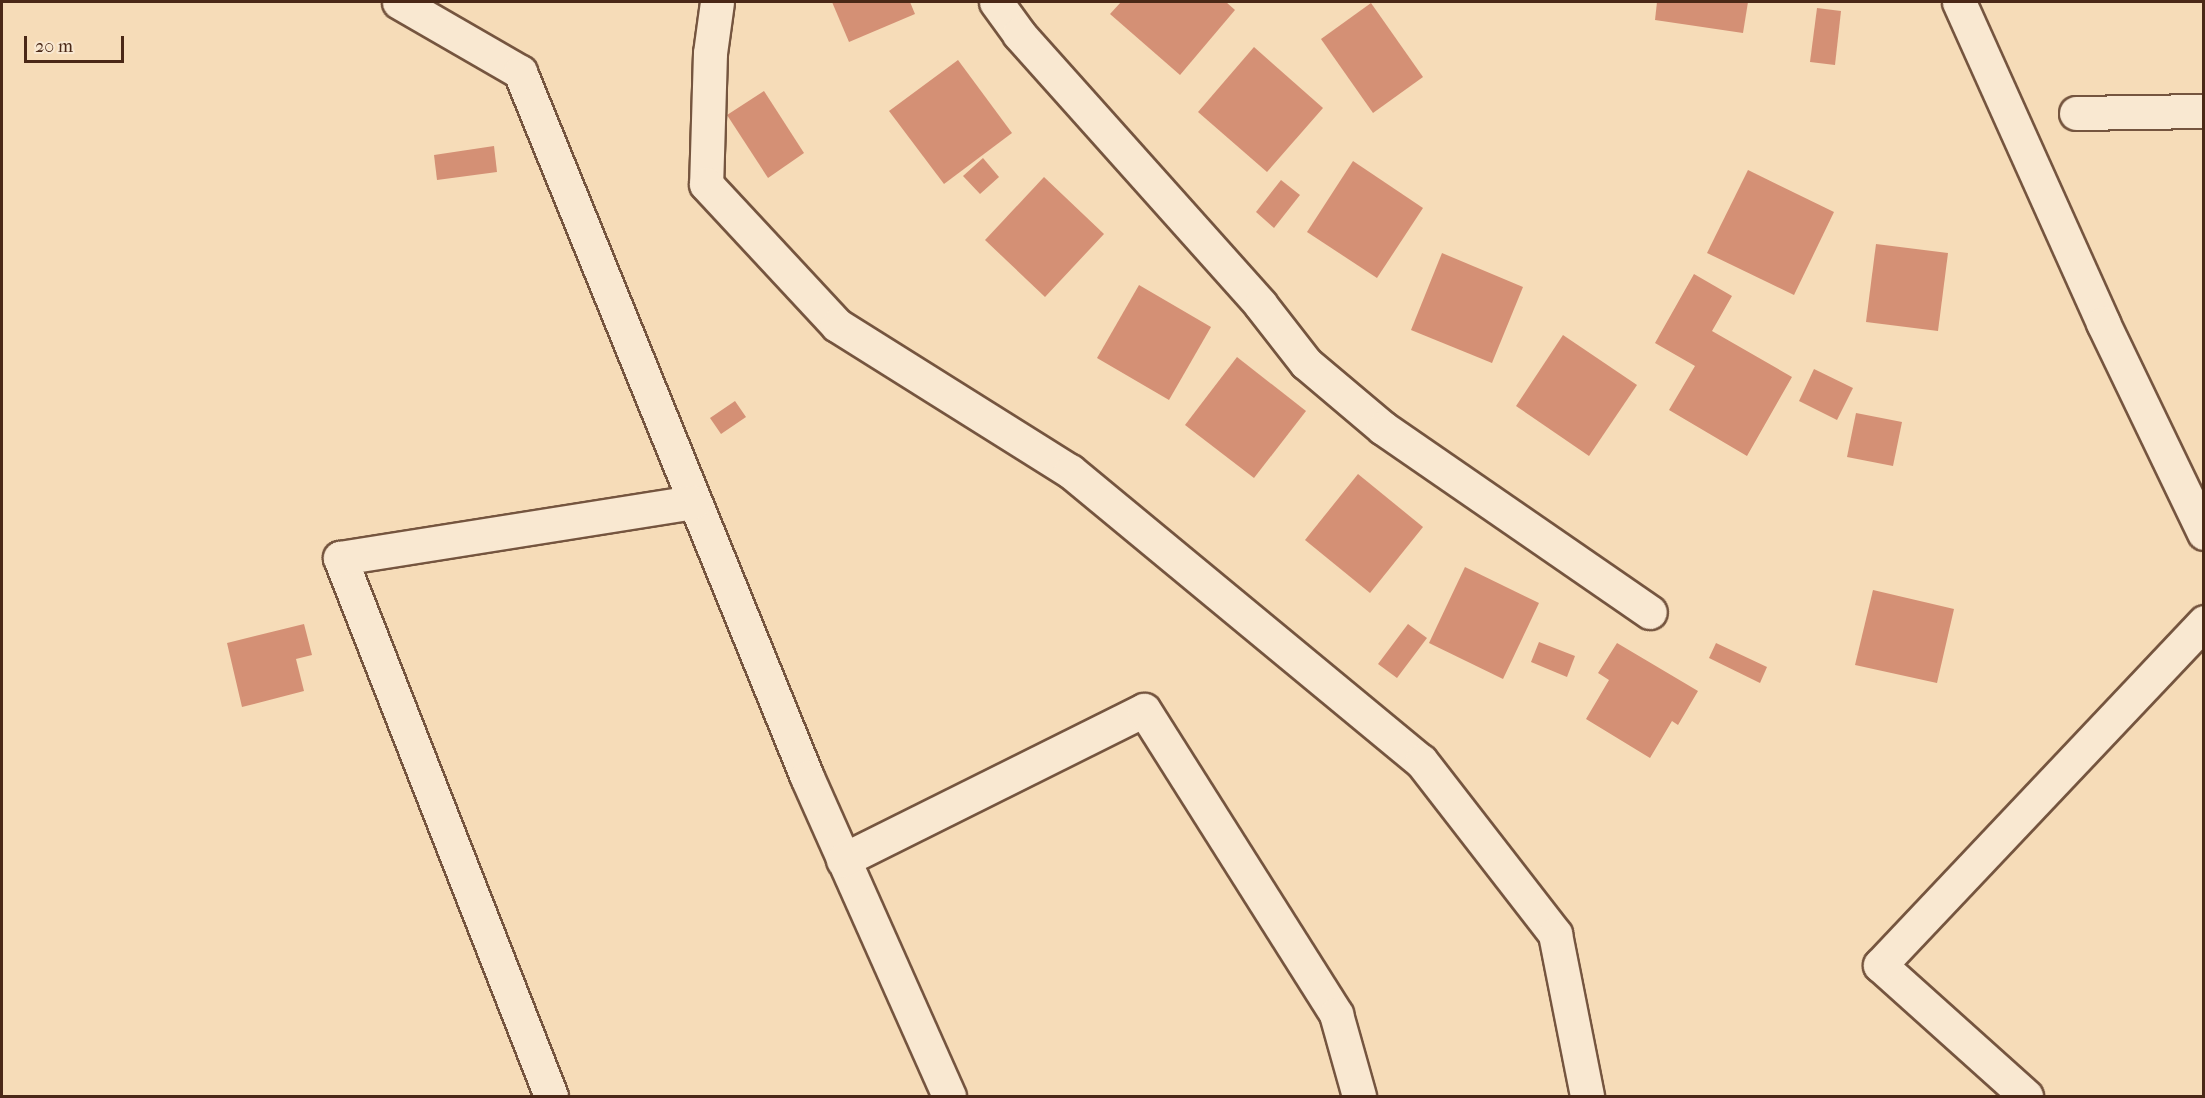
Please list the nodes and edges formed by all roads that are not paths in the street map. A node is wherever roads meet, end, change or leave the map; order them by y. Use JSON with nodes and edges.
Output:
{"nodes":[{"id":1,"x":399,"y":2,"type":"edge"},
{"id":2,"x":717,"y":2,"type":"edge"},
{"id":3,"x":1959,"y":2,"type":"edge"},
{"id":4,"x":1003,"y":4,"type":"edge"},
{"id":5,"x":2204,"y":111,"type":"edge"},
{"id":6,"x":2076,"y":113,"type":"dead end"},
{"id":7,"x":694,"y":502,"type":"junction"},
{"id":8,"x":2204,"y":533,"type":"edge"},
{"id":9,"x":1650,"y":612,"type":"dead end"},
{"id":10,"x":2204,"y":622,"type":"edge"},
{"id":11,"x":843,"y":860,"type":"junction"},
{"id":12,"x":541,"y":1093,"type":"edge"},
{"id":13,"x":950,"y":1096,"type":"edge"},
{"id":14,"x":1359,"y":1096,"type":"edge"},
{"id":15,"x":1587,"y":1096,"type":"edge"},
{"id":16,"x":2026,"y":1096,"type":"edge"}],
"edges":[{"from":1,"to":7,"type":"street"},
{"from":2,"to":15,"type":"street"},
{"from":3,"to":8,"type":"street"},
{"from":4,"to":9,"type":"street"},
{"from":5,"to":6,"type":"street"},
{"from":7,"to":11,"type":"street"},
{"from":7,"to":12,"type":"street"},
{"from":10,"to":16,"type":"street"},
{"from":11,"to":13,"type":"street"},
{"from":11,"to":14,"type":"street"}]}
